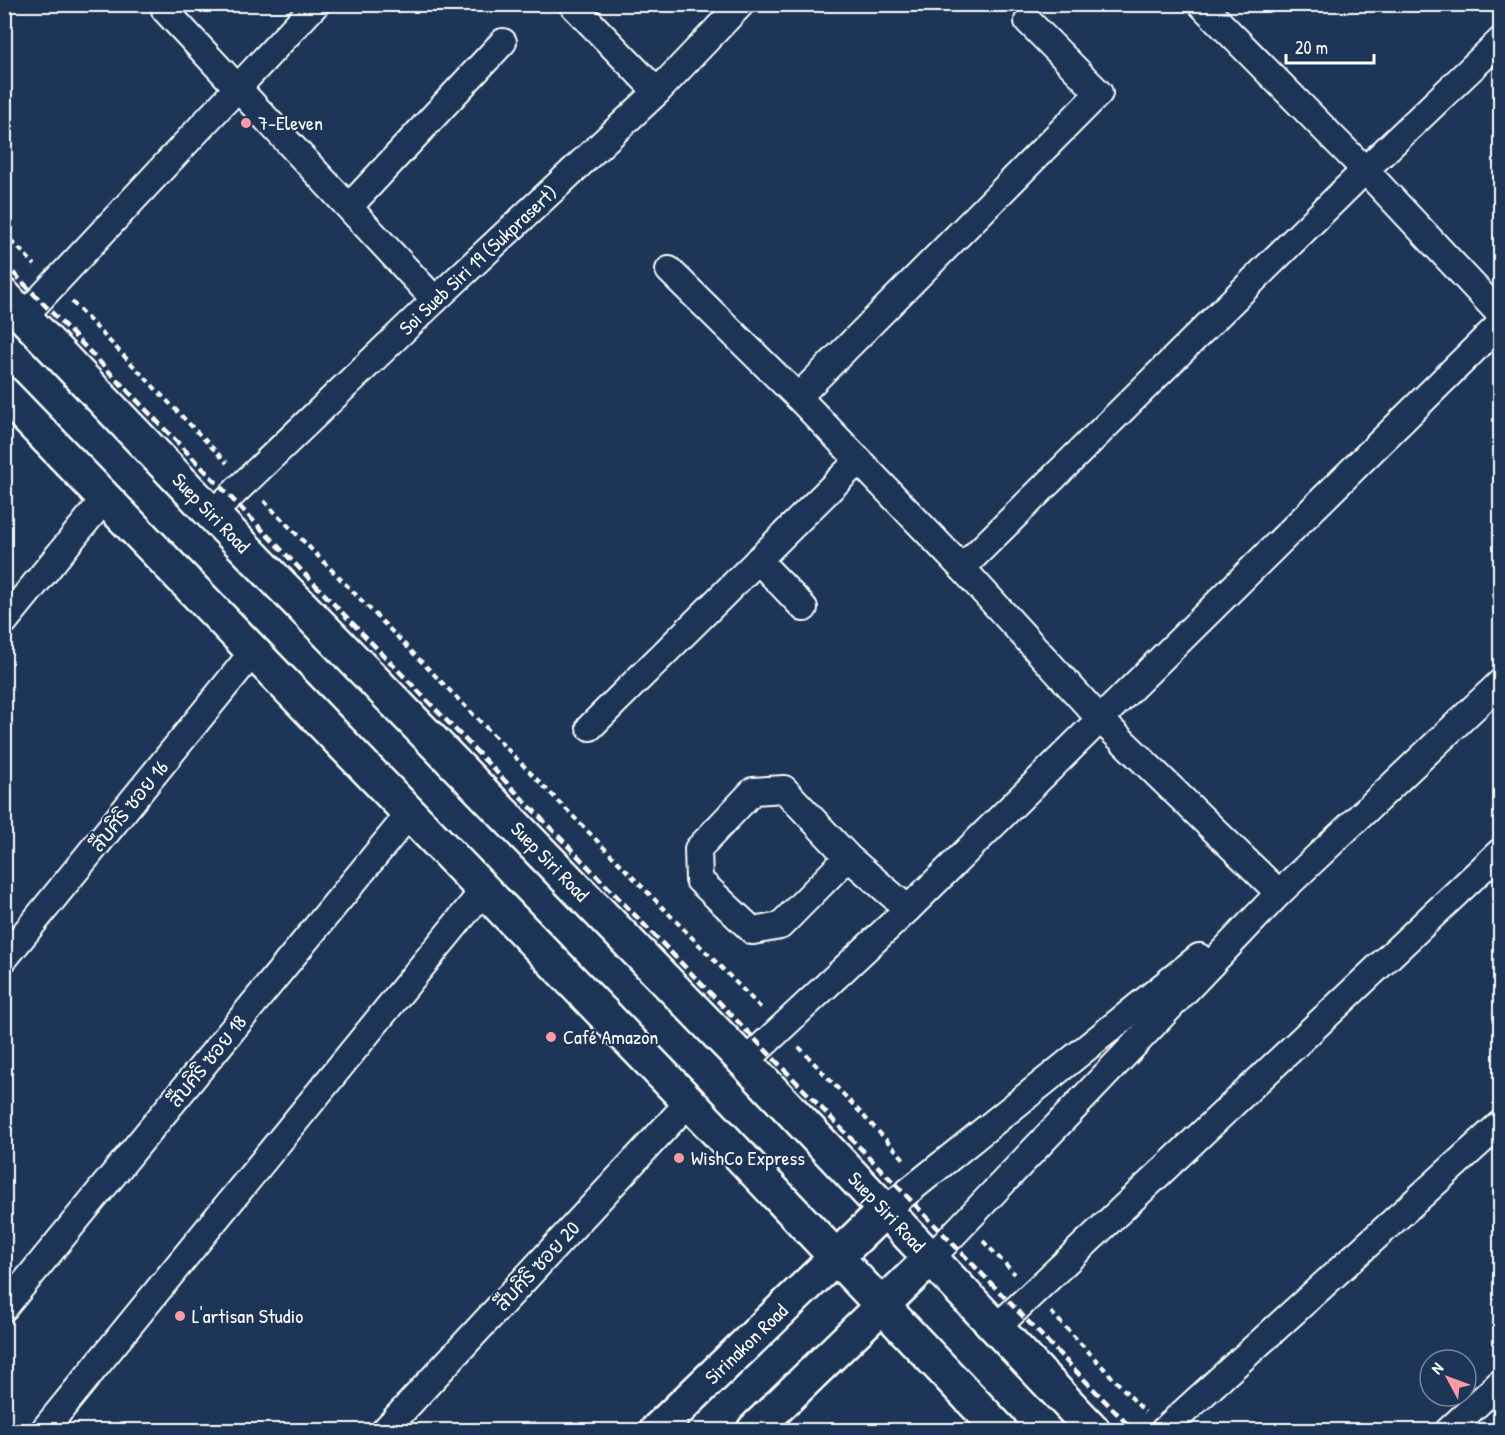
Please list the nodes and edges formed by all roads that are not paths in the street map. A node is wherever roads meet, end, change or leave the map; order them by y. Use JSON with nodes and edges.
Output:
{"nodes":[{"id":1,"x":316,"y":4,"type":"edge"},
{"id":2,"x":572,"y":4,"type":"edge"},
{"id":3,"x":741,"y":4,"type":"edge"},
{"id":4,"x":1201,"y":4,"type":"edge"},
{"id":5,"x":165,"y":10,"type":"dead end"},
{"id":6,"x":1028,"y":21,"type":"dead end"},
{"id":7,"x":1500,"y":41,"type":"edge"},
{"id":8,"x":503,"y":42,"type":"dead end"},
{"id":9,"x":237,"y":87,"type":"junction"},
{"id":10,"x":657,"y":92,"type":"junction"},
{"id":11,"x":1365,"y":170,"type":"junction"},
{"id":12,"x":349,"y":207,"type":"junction"},
{"id":13,"x":669,"y":270,"type":"dead end"},
{"id":14,"x":435,"y":300,"type":"junction"},
{"id":15,"x":14,"y":306,"type":"edge"},
{"id":16,"x":1500,"y":314,"type":"edge"},
{"id":17,"x":1500,"y":324,"type":"edge"},
{"id":18,"x":4,"y":394,"type":"edge"},
{"id":19,"x":798,"y":397,"type":"junction"},
{"id":20,"x":859,"y":460,"type":"junction"},
{"id":21,"x":106,"y":497,"type":"junction"},
{"id":22,"x":212,"y":514,"type":"junction"},
{"id":23,"x":758,"y":560,"type":"junction"},
{"id":24,"x":962,"y":568,"type":"junction"},
{"id":25,"x":804,"y":608,"type":"dead end"},
{"id":26,"x":4,"y":622,"type":"edge"},
{"id":27,"x":254,"y":652,"type":"junction"},
{"id":28,"x":1500,"y":683,"type":"edge"},
{"id":29,"x":1101,"y":720,"type":"junction"},
{"id":30,"x":590,"y":727,"type":"dead end"},
{"id":31,"x":410,"y":813,"type":"junction"},
{"id":32,"x":1500,"y":852,"type":"edge"},
{"id":33,"x":849,"y":857,"type":"junction"},
{"id":34,"x":484,"y":890,"type":"junction"},
{"id":35,"x":1279,"y":893,"type":"junction"},
{"id":36,"x":908,"y":909,"type":"junction"},
{"id":37,"x":4,"y":959,"type":"edge"},
{"id":38,"x":746,"y":1062,"type":"junction"},
{"id":39,"x":689,"y":1102,"type":"junction"},
{"id":40,"x":1500,"y":1124,"type":"edge"},
{"id":41,"x":884,"y":1211,"type":"junction"},
{"id":42,"x":836,"y":1257,"type":"junction"},
{"id":43,"x":930,"y":1259,"type":"junction"},
{"id":44,"x":883,"y":1306,"type":"junction"},
{"id":45,"x":4,"y":1308,"type":"edge"},
{"id":46,"x":996,"y":1328,"type":"junction"},
{"id":47,"x":1500,"y":1383,"type":"edge"},
{"id":48,"x":1155,"y":1422,"type":"edge"},
{"id":49,"x":44,"y":1431,"type":"edge"},
{"id":50,"x":385,"y":1431,"type":"edge"},
{"id":51,"x":657,"y":1431,"type":"edge"},
{"id":52,"x":754,"y":1431,"type":"edge"},
{"id":53,"x":1000,"y":1431,"type":"edge"},
{"id":54,"x":1093,"y":1431,"type":"edge"},
{"id":55,"x":1449,"y":1431,"type":"edge"}],
"edges":[{"from":1,"to":9,"type":"street"},
{"from":2,"to":10,"type":"street"},
{"from":3,"to":10,"type":"street","name":"Soi Sueb Siri 19 (Sukprasert)"},
{"from":4,"to":11,"type":"street"},
{"from":5,"to":9,"type":"street"},
{"from":6,"to":19,"type":"street"},
{"from":7,"to":11,"type":"street"},
{"from":8,"to":12,"type":"street"},
{"from":9,"to":12,"type":"street"},
{"from":9,"to":15,"type":"street"},
{"from":10,"to":14,"type":"street","name":"Soi Sueb Siri 19 (Sukprasert)"},
{"from":11,"to":16,"type":"street"},
{"from":11,"to":24,"type":"street"},
{"from":12,"to":14,"type":"street"},
{"from":13,"to":19,"type":"street"},
{"from":14,"to":22,"type":"street","name":"Soi Sueb Siri 19 (Sukprasert)"},
{"from":15,"to":22,"type":"street","name":"Suep Siri Road"},
{"from":17,"to":29,"type":"street"},
{"from":18,"to":21,"type":"street"},
{"from":19,"to":20,"type":"street"},
{"from":20,"to":23,"type":"street"},
{"from":20,"to":24,"type":"street"},
{"from":21,"to":26,"type":"street"},
{"from":21,"to":27,"type":"street"},
{"from":22,"to":38,"type":"street","name":"Suep Siri Road"},
{"from":23,"to":25,"type":"street"},
{"from":23,"to":30,"type":"street"},
{"from":24,"to":29,"type":"street"},
{"from":27,"to":31,"type":"street"},
{"from":27,"to":37,"type":"street","name":"สืบศิริ ซอย 16"},
{"from":28,"to":35,"type":"street"},
{"from":29,"to":35,"type":"street"},
{"from":29,"to":36,"type":"street"},
{"from":31,"to":34,"type":"street"},
{"from":31,"to":45,"type":"street","name":"สืบศิริ ซอย 18"},
{"from":32,"to":46,"type":"street"},
{"from":33,"to":33,"type":"street"},
{"from":33,"to":36,"type":"street"},
{"from":34,"to":39,"type":"street"},
{"from":34,"to":49,"type":"street"},
{"from":35,"to":41,"type":"street"},
{"from":35,"to":43,"type":"street"},
{"from":36,"to":38,"type":"street"},
{"from":38,"to":41,"type":"street","name":"Suep Siri Road"},
{"from":39,"to":42,"type":"street"},
{"from":39,"to":50,"type":"street","name":"สืบศิริ ซอย 20"},
{"from":40,"to":48,"type":"street"},
{"from":41,"to":42,"type":"street","name":"Sirinakon Road"},
{"from":41,"to":43,"type":"street","name":"Suep Siri Road"},
{"from":42,"to":44,"type":"street"},
{"from":42,"to":51,"type":"street","name":"Sirinakon Road"},
{"from":43,"to":44,"type":"street"},
{"from":43,"to":46,"type":"street","name":"Suep Siri Road"},
{"from":44,"to":52,"type":"street"},
{"from":44,"to":53,"type":"street"},
{"from":46,"to":54,"type":"street","name":"Suep Siri Road"},
{"from":47,"to":55,"type":"street"}]}
